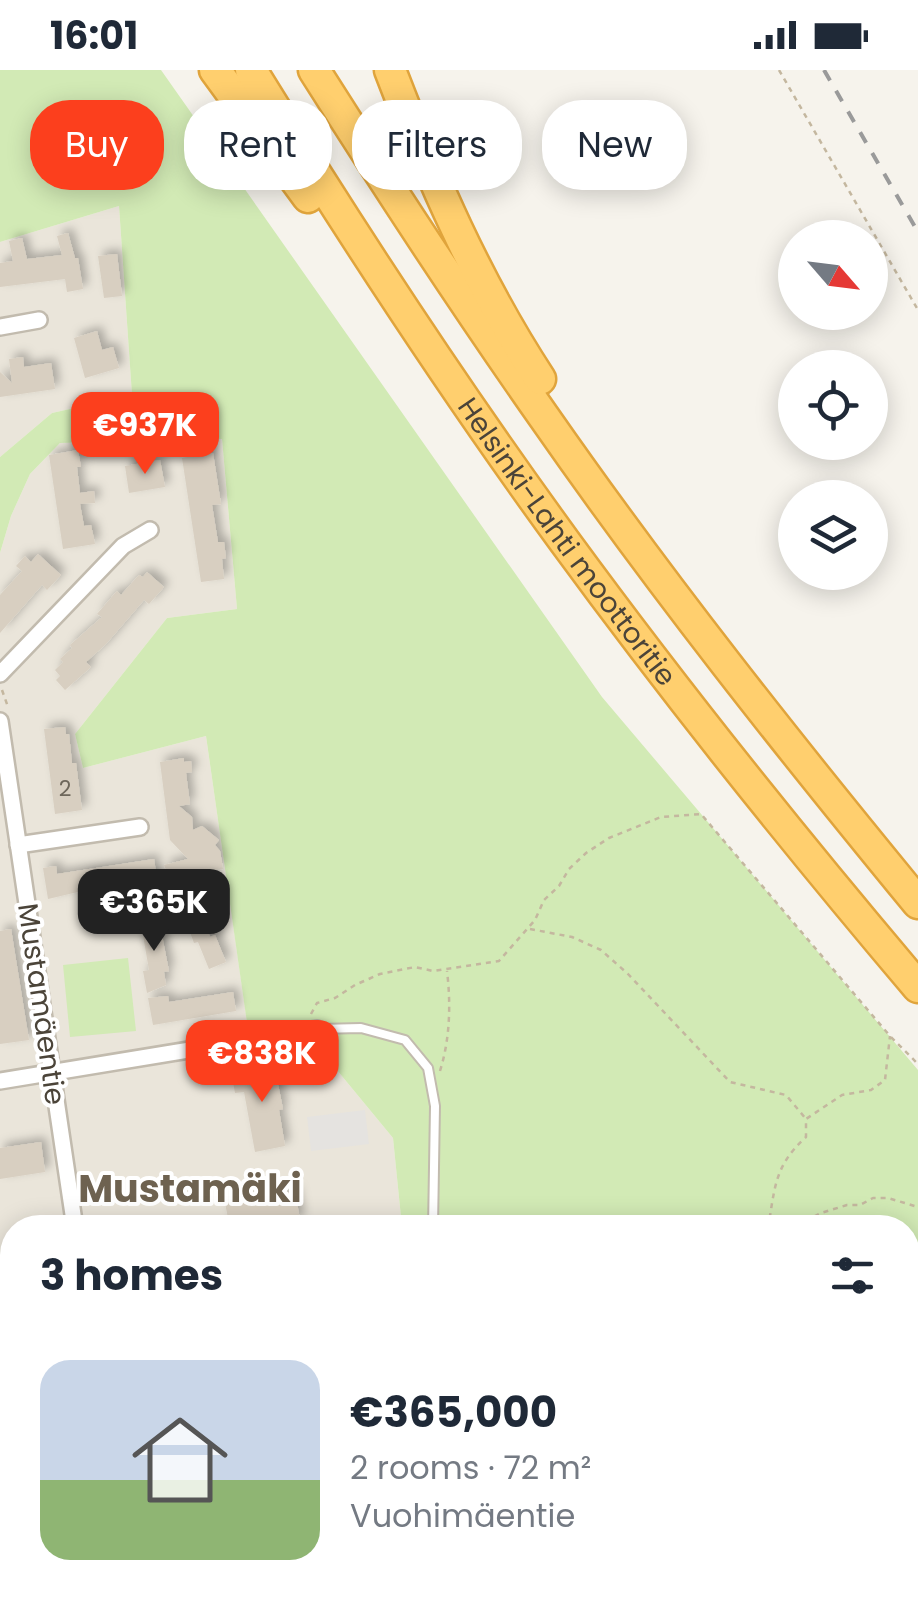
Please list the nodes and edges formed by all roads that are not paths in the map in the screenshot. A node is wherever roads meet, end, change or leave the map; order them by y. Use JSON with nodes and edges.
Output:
{"nodes":[{"id":1,"x":216,"y":70,"type":"edge"},
{"id":2,"x":251,"y":70,"type":"edge"},
{"id":3,"x":314,"y":70,"type":"edge"},
{"id":4,"x":390,"y":70,"type":"edge"},
{"id":5,"x":39,"y":320,"type":"dead end"},
{"id":6,"x":0,"y":327,"type":"edge"},
{"id":7,"x":502,"y":454,"type":"junction"},
{"id":8,"x":150,"y":530,"type":"dead end"},
{"id":9,"x":639,"y":549,"type":"junction"},
{"id":10,"x":0,"y":674,"type":"edge"},
{"id":11,"x":0,"y":721,"type":"edge"},
{"id":12,"x":140,"y":827,"type":"dead end"},
{"id":13,"x":18,"y":844,"type":"junction"},
{"id":14,"x":918,"y":903,"type":"edge"},
{"id":15,"x":918,"y":987,"type":"edge"},
{"id":16,"x":312,"y":1030,"type":"joint"},
{"id":17,"x":52,"y":1072,"type":"junction"},
{"id":18,"x":0,"y":1080,"type":"edge"},
{"id":19,"x":73,"y":1215,"type":"edge"},
{"id":20,"x":434,"y":1215,"type":"edge"}],
"edges":[{"from":1,"to":7,"type":"highway"},
{"from":2,"to":7,"type":"highway","name":"Helsinki-Lahti moottoritie"},
{"from":3,"to":9,"type":"highway","name":"Helsinki-Lahti moottoritie"},
{"from":4,"to":9,"type":"highway"},
{"from":5,"to":6,"type":"street"},
{"from":7,"to":15,"type":"highway","name":"Helsinki-Lahti moottoritie"},
{"from":8,"to":10,"type":"street"},
{"from":9,"to":14,"type":"highway","name":"Helsinki-Lahti moottoritie"},
{"from":11,"to":13,"type":"street","name":"Mustamäentie"},
{"from":12,"to":13,"type":"street"},
{"from":13,"to":17,"type":"street","name":"Mustamäentie"},
{"from":16,"to":17,"type":"street"},
{"from":16,"to":20,"type":"lane"},
{"from":17,"to":18,"type":"street"},
{"from":17,"to":19,"type":"street","name":"Mustamäentie"}]}
